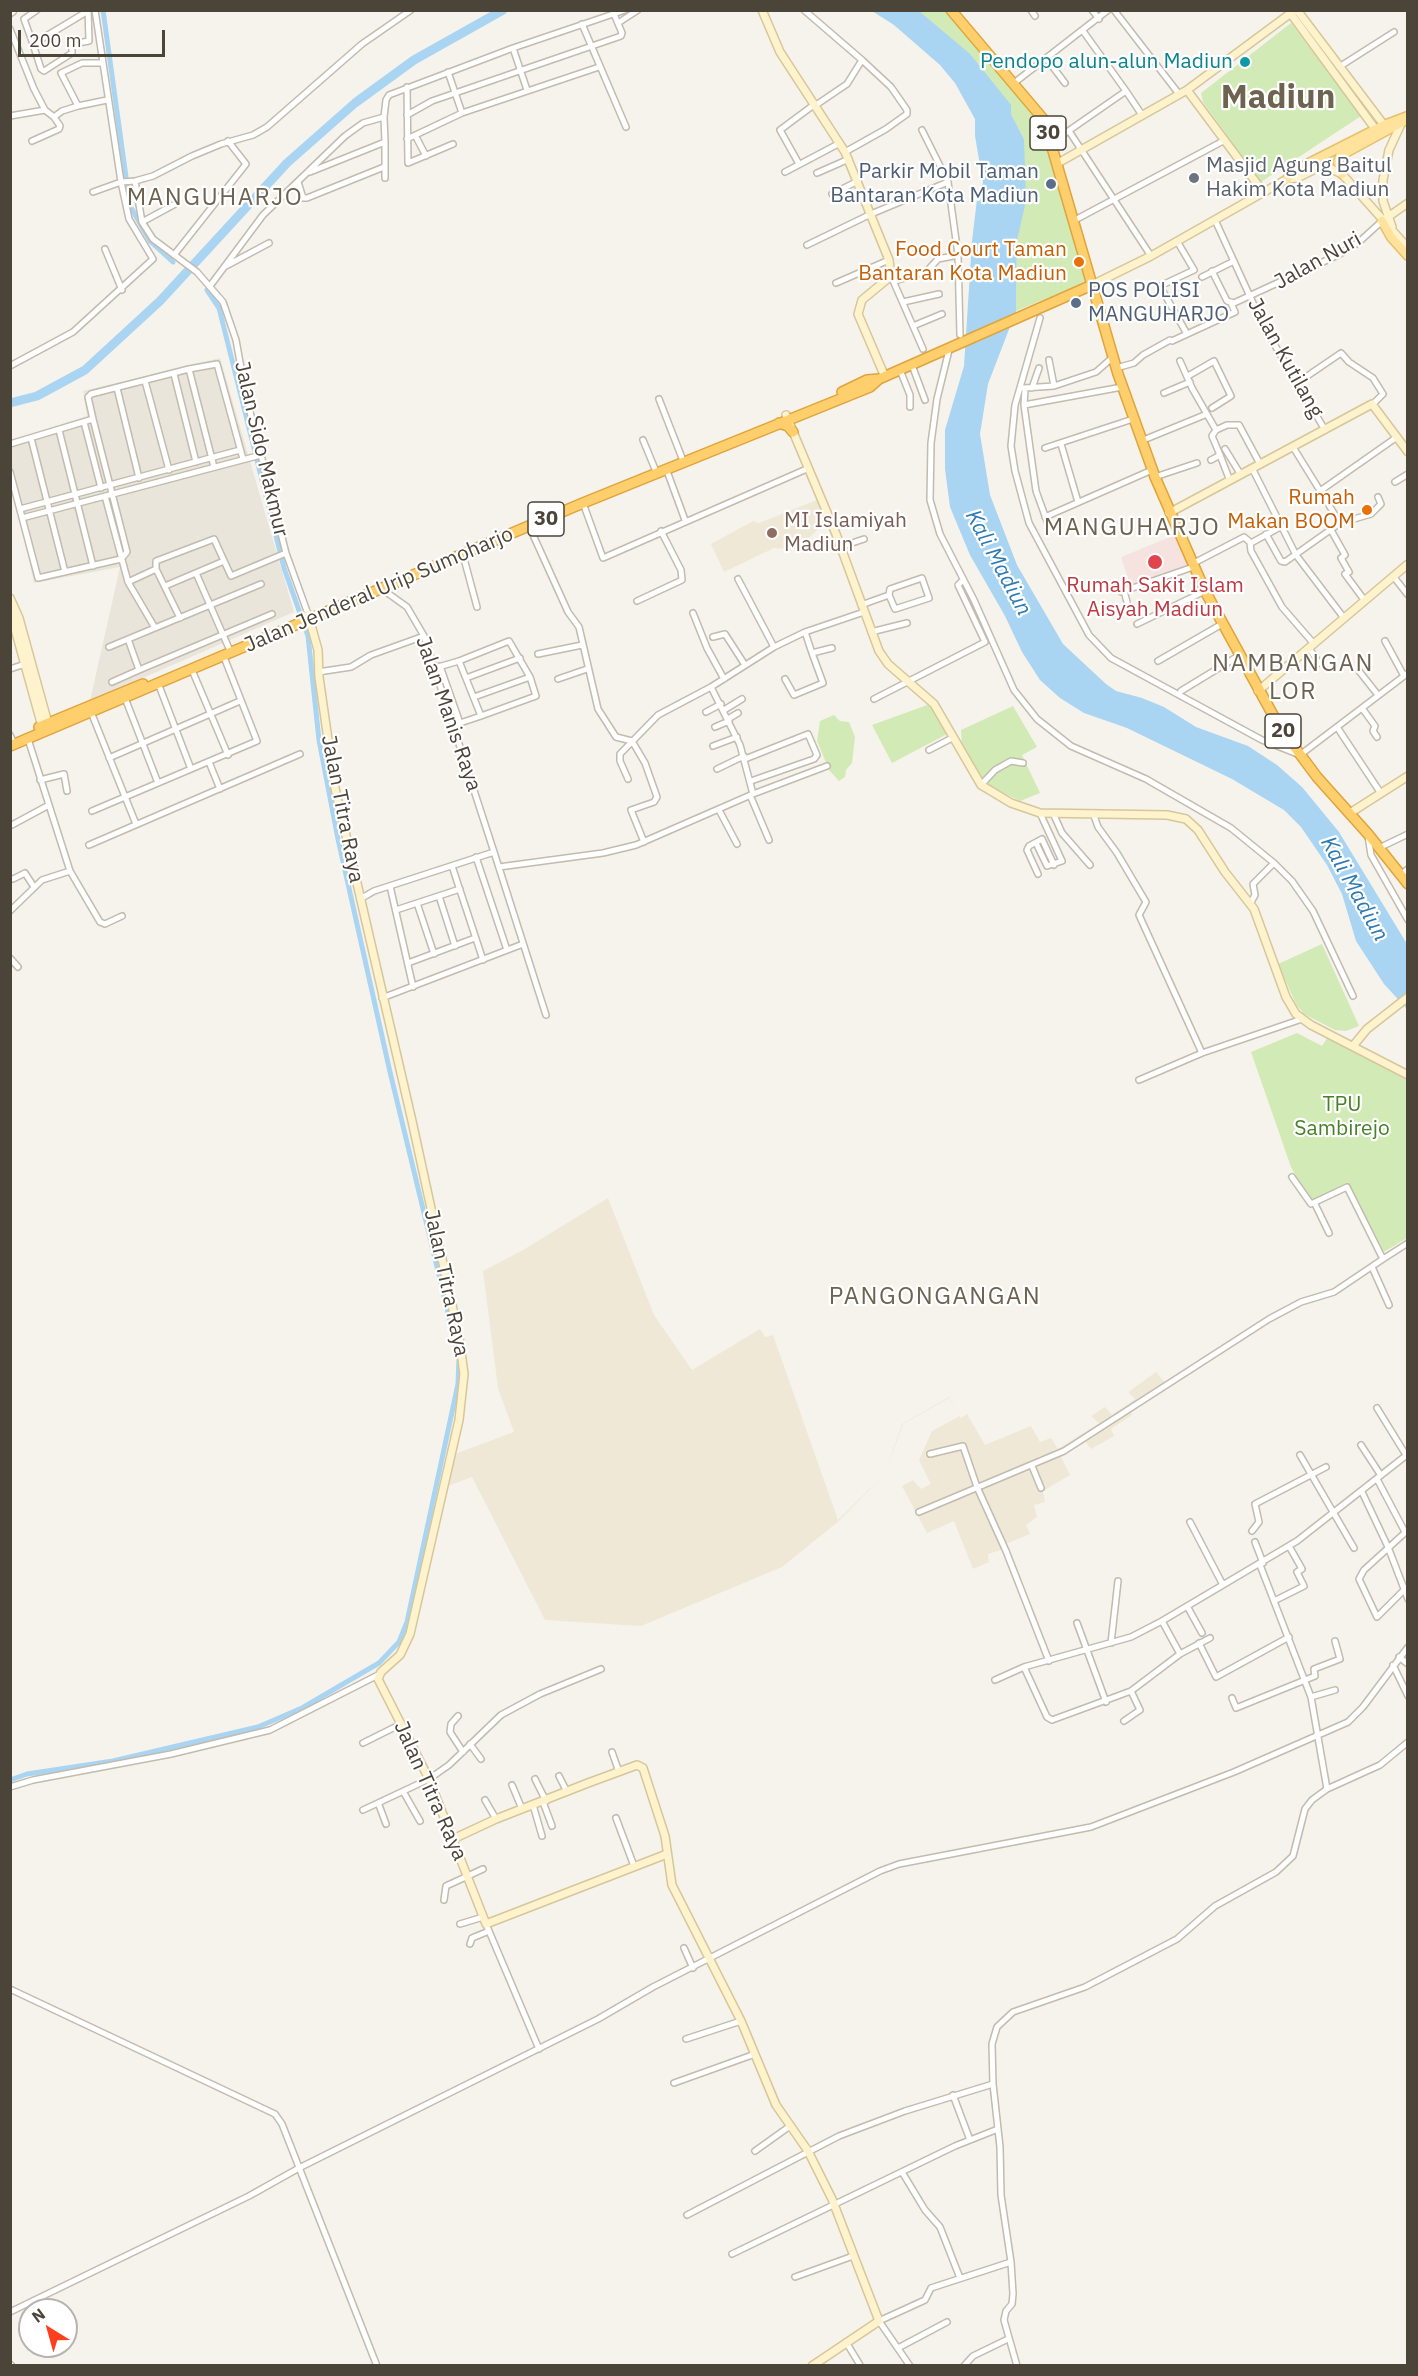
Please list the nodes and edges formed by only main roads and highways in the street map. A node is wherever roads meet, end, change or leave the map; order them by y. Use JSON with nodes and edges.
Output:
{"nodes":[{"id":1,"x":951,"y":10,"type":"edge"},
{"id":2,"x":1405,"y":120,"type":"edge"},
{"id":3,"x":1342,"y":174,"type":"road end"},
{"id":4,"x":1287,"y":179,"type":"road end"},
{"id":5,"x":1385,"y":219,"type":"road end"},
{"id":6,"x":1407,"y":256,"type":"edge"},
{"id":7,"x":1090,"y":286,"type":"junction"},
{"id":8,"x":784,"y":419,"type":"junction"},
{"id":9,"x":793,"y":432,"type":"road end"},
{"id":10,"x":303,"y":619,"type":"junction"},
{"id":11,"x":228,"y":653,"type":"junction"},
{"id":12,"x":45,"y":727,"type":"junction"},
{"id":13,"x":11,"y":741,"type":"edge"},
{"id":14,"x":1404,"y":872,"type":"edge"},
{"id":15,"x":1407,"y":884,"type":"edge"}],
"edges":[{"from":1,"to":7,"type":"highway","number":"30"},
{"from":2,"to":3,"type":"main road"},
{"from":2,"to":4,"type":"main road"},
{"from":5,"to":6,"type":"main road"},
{"from":7,"to":8,"type":"highway","name":"Jalan Jenderal Urip Sumoharjo","number":"30"},
{"from":7,"to":14,"type":"highway","number":"20"},
{"from":8,"to":9,"type":"highway"},
{"from":8,"to":10,"type":"highway","name":"Jalan Jenderal Urip Sumoharjo","number":"30"},
{"from":8,"to":10,"type":"highway","name":"Jalan Jenderal Urip Sumoharjo","number":"30"},
{"from":10,"to":11,"type":"highway","name":"Jalan Jenderal Urip Sumoharjo","number":"30"},
{"from":11,"to":12,"type":"highway","name":"Jalan Jenderal Urip Sumoharjo","number":"30"},
{"from":11,"to":12,"type":"highway","name":"Jalan Jenderal Urip Sumoharjo","number":"30"},
{"from":12,"to":13,"type":"highway","number":"30"},
{"from":12,"to":13,"type":"highway","number":"30"},
{"from":14,"to":15,"type":"highway","number":"20"}]}
